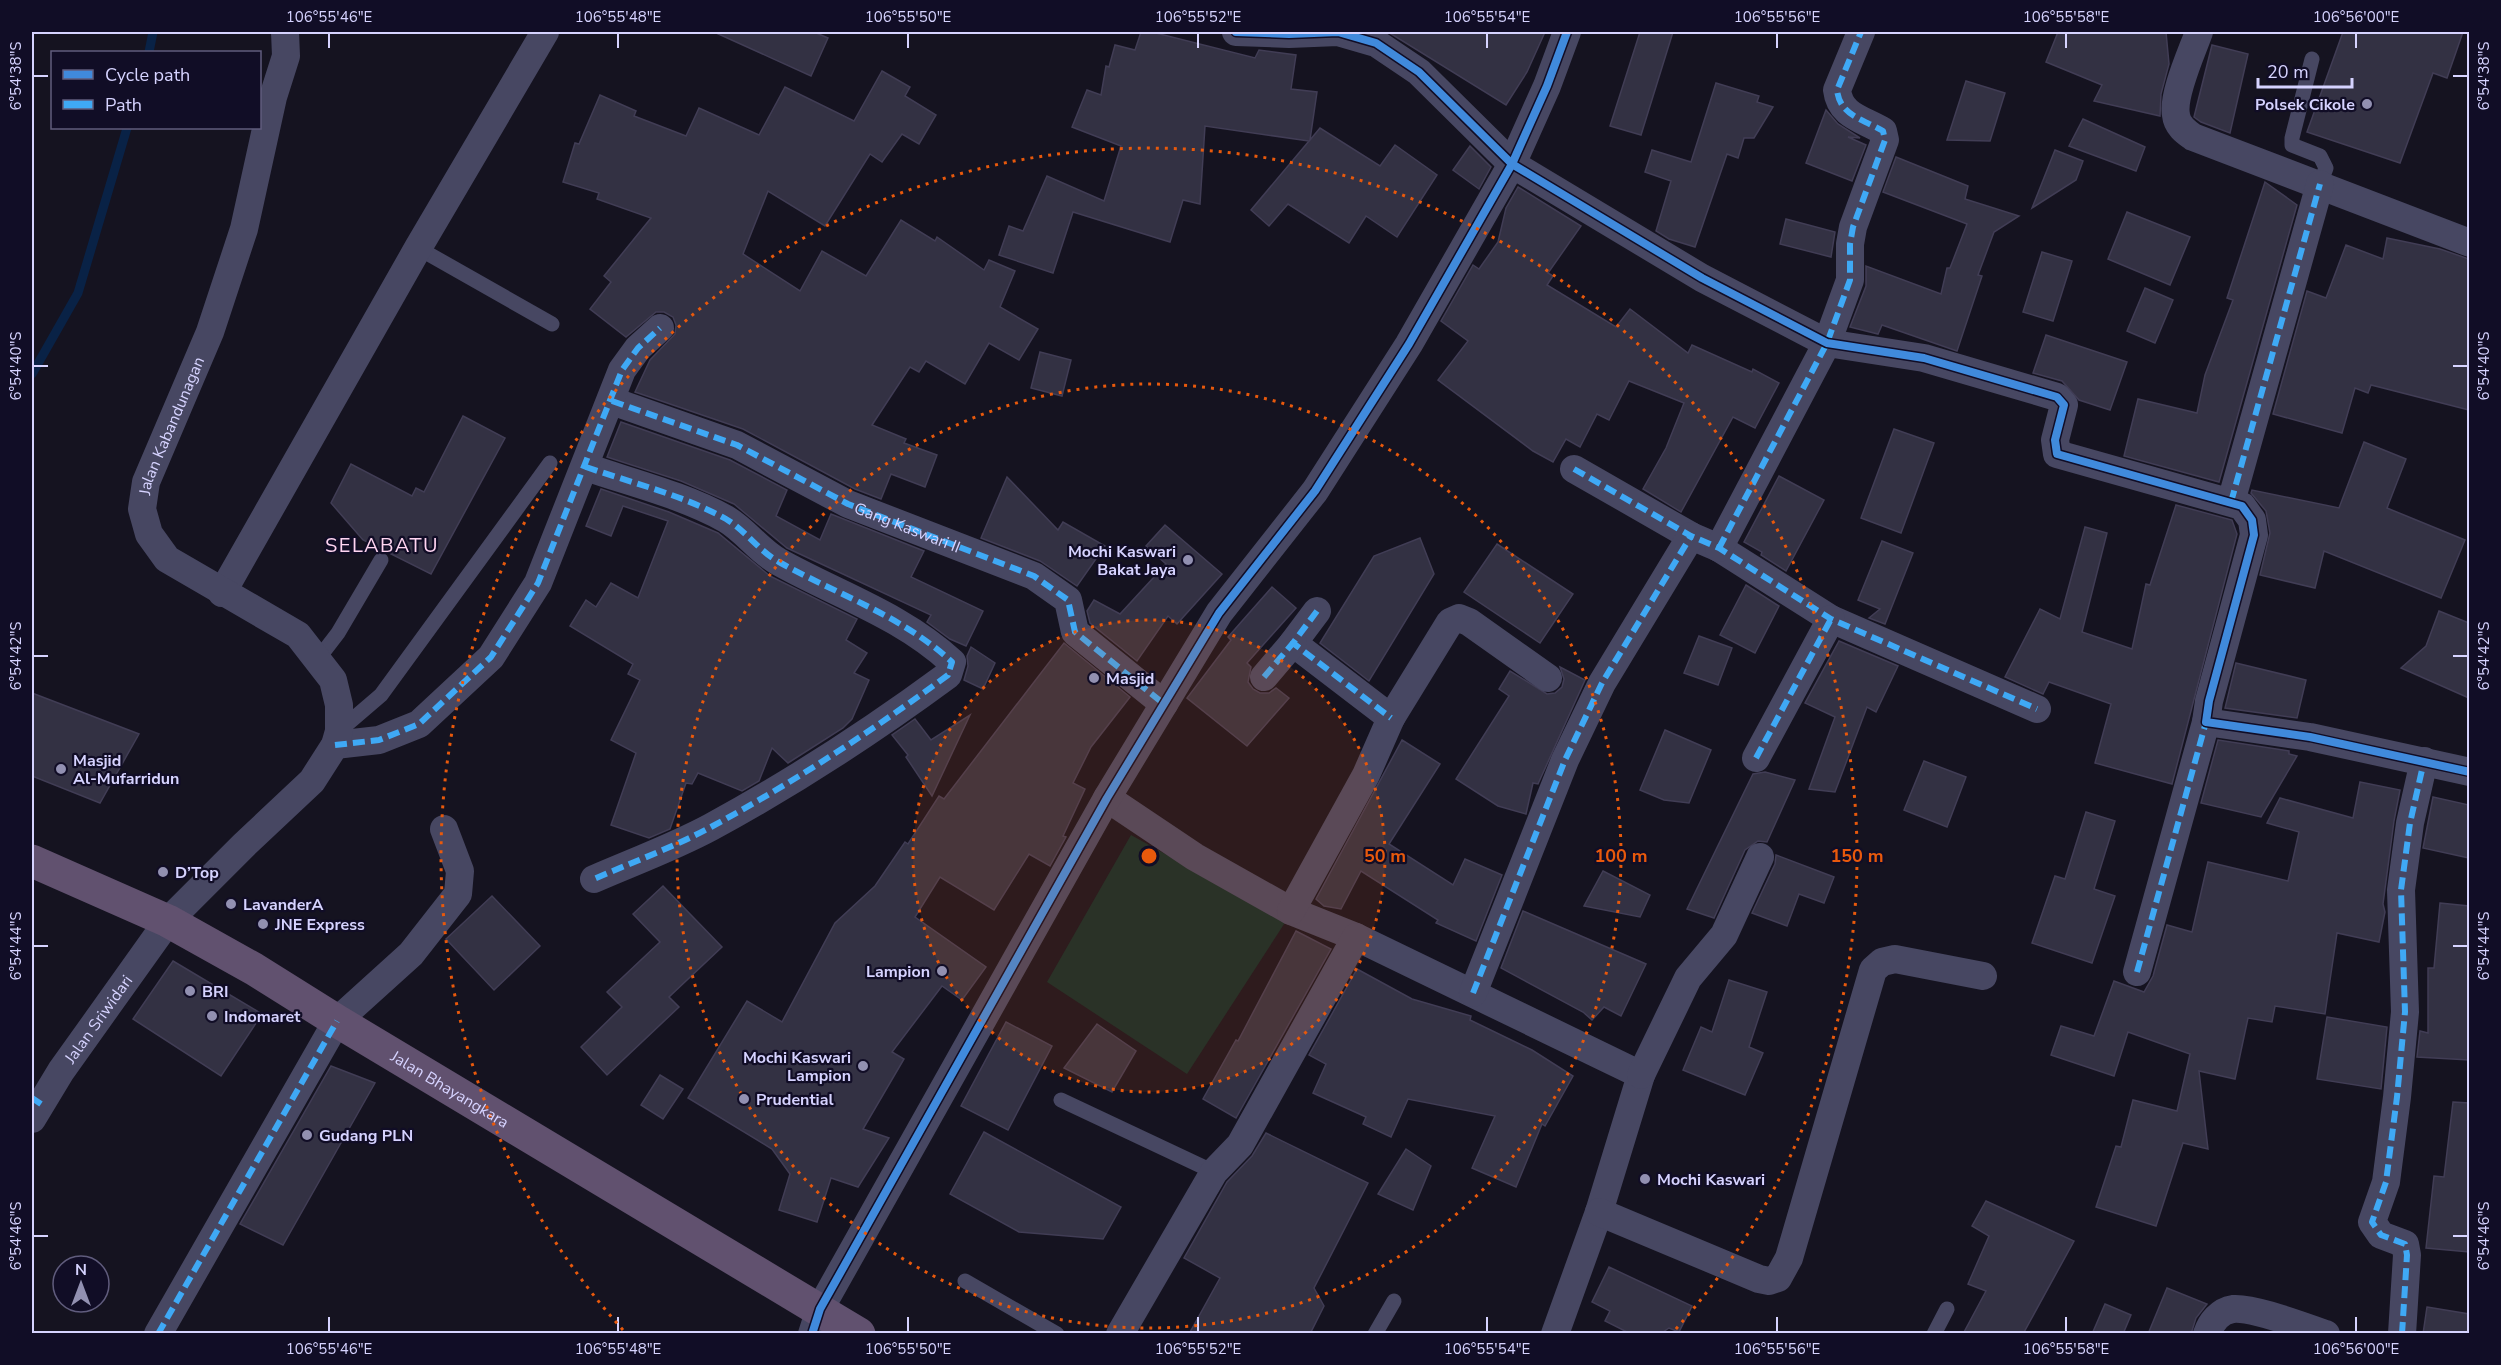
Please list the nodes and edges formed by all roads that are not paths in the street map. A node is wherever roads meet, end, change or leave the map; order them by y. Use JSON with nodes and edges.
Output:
{"nodes":[{"id":1,"x":285,"y":32,"type":"edge"},
{"id":2,"x":545,"y":32,"type":"edge"},
{"id":3,"x":1236,"y":32,"type":"edge"},
{"id":4,"x":1567,"y":32,"type":"edge"},
{"id":5,"x":1861,"y":32,"type":"edge"},
{"id":6,"x":2199,"y":32,"type":"edge"},
{"id":7,"x":2312,"y":59,"type":"dead end"},
{"id":8,"x":1512,"y":164,"type":"junction"},
{"id":9,"x":2320,"y":184,"type":"junction"},
{"id":10,"x":2469,"y":243,"type":"edge"},
{"id":11,"x":418,"y":248,"type":"junction"},
{"id":12,"x":552,"y":324,"type":"dead end"},
{"id":13,"x":660,"y":328,"type":"dead end"},
{"id":14,"x":1827,"y":343,"type":"junction"},
{"id":15,"x":612,"y":401,"type":"junction"},
{"id":16,"x":550,"y":463,"type":"dead end"},
{"id":17,"x":586,"y":467,"type":"junction"},
{"id":18,"x":1574,"y":469,"type":"dead end"},
{"id":19,"x":2231,"y":502,"type":"junction"},
{"id":20,"x":1691,"y":536,"type":"junction"},
{"id":21,"x":1719,"y":548,"type":"junction"},
{"id":22,"x":381,"y":560,"type":"dead end"},
{"id":23,"x":222,"y":593,"type":"junction"},
{"id":24,"x":1317,"y":611,"type":"dead end"},
{"id":25,"x":1832,"y":619,"type":"junction"},
{"id":26,"x":1293,"y":643,"type":"junction"},
{"id":27,"x":318,"y":659,"type":"junction"},
{"id":28,"x":1264,"y":676,"type":"dead end"},
{"id":29,"x":1548,"y":678,"type":"dead end"},
{"id":30,"x":1164,"y":704,"type":"junction"},
{"id":31,"x":2037,"y":709,"type":"dead end"},
{"id":32,"x":1392,"y":718,"type":"junction"},
{"id":33,"x":2206,"y":722,"type":"junction"},
{"id":34,"x":337,"y":738,"type":"junction"},
{"id":35,"x":1756,"y":758,"type":"dead end"},
{"id":36,"x":2424,"y":760,"type":"junction"},
{"id":37,"x":2469,"y":772,"type":"edge"},
{"id":38,"x":1107,"y":798,"type":"junction"},
{"id":39,"x":444,"y":829,"type":"dead end"},
{"id":40,"x":1760,"y":857,"type":"dead end"},
{"id":41,"x":32,"y":861,"type":"edge"},
{"id":42,"x":594,"y":879,"type":"dead end"},
{"id":43,"x":1291,"y":911,"type":"junction"},
{"id":44,"x":168,"y":921,"type":"junction"},
{"id":45,"x":1356,"y":937,"type":"junction"},
{"id":46,"x":2138,"y":972,"type":"dead end"},
{"id":47,"x":1983,"y":976,"type":"dead end"},
{"id":48,"x":1473,"y":993,"type":"junction"},
{"id":49,"x":337,"y":1021,"type":"junction"},
{"id":50,"x":1641,"y":1075,"type":"junction"},
{"id":51,"x":1061,"y":1100,"type":"dead end"},
{"id":52,"x":35,"y":1107,"type":"edge"},
{"id":53,"x":1214,"y":1172,"type":"junction"},
{"id":54,"x":1599,"y":1212,"type":"junction"},
{"id":55,"x":964,"y":1281,"type":"dead end"},
{"id":56,"x":1394,"y":1301,"type":"dead end"},
{"id":57,"x":1947,"y":1309,"type":"dead end"},
{"id":58,"x":816,"y":1321,"type":"edge"},
{"id":59,"x":158,"y":1334,"type":"edge"},
{"id":60,"x":860,"y":1334,"type":"edge"},
{"id":61,"x":1058,"y":1334,"type":"edge"},
{"id":62,"x":1120,"y":1334,"type":"edge"},
{"id":63,"x":1375,"y":1334,"type":"edge"},
{"id":64,"x":1555,"y":1334,"type":"edge"},
{"id":65,"x":1934,"y":1334,"type":"edge"},
{"id":66,"x":2207,"y":1334,"type":"edge"},
{"id":67,"x":2326,"y":1334,"type":"edge"},
{"id":68,"x":2402,"y":1334,"type":"edge"}],
"edges":[{"from":1,"to":23,"type":"street","name":"Jalan Kabandunagan"},
{"from":2,"to":11,"type":"street"},
{"from":3,"to":8,"type":"street"},
{"from":4,"to":8,"type":"street"},
{"from":5,"to":14,"type":"street"},
{"from":6,"to":9,"type":"street"},
{"from":7,"to":9,"type":"lane"},
{"from":8,"to":14,"type":"street"},
{"from":8,"to":30,"type":"street"},
{"from":9,"to":10,"type":"street"},
{"from":9,"to":19,"type":"street"},
{"from":11,"to":12,"type":"lane"},
{"from":11,"to":23,"type":"street"},
{"from":13,"to":15,"type":"street"},
{"from":14,"to":19,"type":"street"},
{"from":14,"to":21,"type":"street"},
{"from":15,"to":17,"type":"street"},
{"from":15,"to":30,"type":"street","name":"Gang Kaswari II"},
{"from":16,"to":34,"type":"lane"},
{"from":17,"to":34,"type":"street"},
{"from":17,"to":42,"type":"street"},
{"from":18,"to":20,"type":"street"},
{"from":19,"to":33,"type":"street"},
{"from":20,"to":21,"type":"street"},
{"from":20,"to":48,"type":"street"},
{"from":21,"to":25,"type":"street"},
{"from":22,"to":27,"type":"lane"},
{"from":23,"to":27,"type":"street","name":"Jalan Kabandunagan"},
{"from":24,"to":26,"type":"street"},
{"from":25,"to":31,"type":"street"},
{"from":25,"to":35,"type":"street"},
{"from":26,"to":28,"type":"street"},
{"from":26,"to":32,"type":"street"},
{"from":27,"to":34,"type":"street","name":"Jalan Kabandunagan"},
{"from":29,"to":32,"type":"street"},
{"from":30,"to":38,"type":"street"},
{"from":32,"to":43,"type":"street"},
{"from":33,"to":36,"type":"street"},
{"from":33,"to":46,"type":"street"},
{"from":34,"to":44,"type":"street"},
{"from":36,"to":37,"type":"street"},
{"from":36,"to":68,"type":"street"},
{"from":38,"to":43,"type":"street"},
{"from":38,"to":58,"type":"street"},
{"from":39,"to":49,"type":"street"},
{"from":40,"to":50,"type":"street"},
{"from":41,"to":44,"type":"highway","name":"Jalan Bhayangkara"},
{"from":43,"to":45,"type":"street"},
{"from":44,"to":49,"type":"highway","name":"Jalan Bhayangkara"},
{"from":44,"to":52,"type":"street","name":"Jalan Sriwidari"},
{"from":45,"to":48,"type":"street"},
{"from":45,"to":53,"type":"street"},
{"from":47,"to":54,"type":"street"},
{"from":48,"to":50,"type":"street"},
{"from":49,"to":58,"type":"highway","name":"Jalan Bhayangkara"},
{"from":49,"to":59,"type":"street"},
{"from":50,"to":54,"type":"street"},
{"from":51,"to":53,"type":"lane"},
{"from":53,"to":62,"type":"street"},
{"from":54,"to":64,"type":"street"},
{"from":55,"to":61,"type":"lane"},
{"from":56,"to":63,"type":"lane"},
{"from":57,"to":65,"type":"lane"},
{"from":58,"to":60,"type":"highway","name":"Jalan Bhayangkara"},
{"from":66,"to":67,"type":"street"}]}
